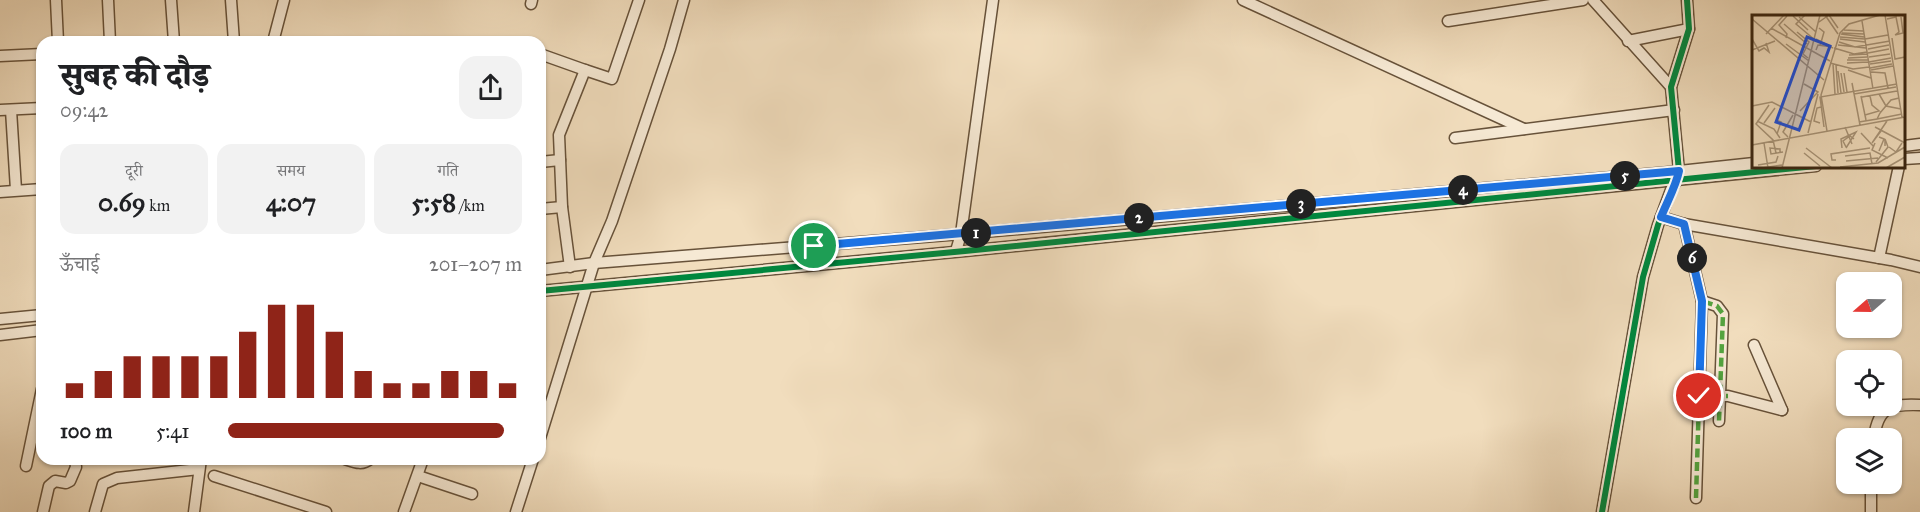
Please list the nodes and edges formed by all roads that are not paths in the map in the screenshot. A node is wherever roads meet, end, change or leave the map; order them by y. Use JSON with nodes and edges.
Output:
{"nodes":[{"id":1,"x":56,"y":0,"type":"edge"},
{"id":2,"x":108,"y":0,"type":"edge"},
{"id":3,"x":171,"y":0,"type":"edge"},
{"id":4,"x":231,"y":0,"type":"edge"},
{"id":5,"x":284,"y":0,"type":"edge"},
{"id":6,"x":639,"y":0,"type":"edge"},
{"id":7,"x":684,"y":0,"type":"edge"},
{"id":8,"x":993,"y":0,"type":"edge"},
{"id":9,"x":1244,"y":0,"type":"edge"},
{"id":10,"x":1583,"y":0,"type":"edge"},
{"id":11,"x":1593,"y":0,"type":"edge"},
{"id":12,"x":1687,"y":0,"type":"edge"},
{"id":13,"x":1448,"y":21,"type":"dead end"},
{"id":14,"x":1689,"y":29,"type":"junction"},
{"id":15,"x":58,"y":36,"type":"edge"},
{"id":16,"x":110,"y":36,"type":"edge"},
{"id":17,"x":174,"y":36,"type":"edge"},
{"id":18,"x":234,"y":36,"type":"edge"},
{"id":19,"x":275,"y":36,"type":"edge"},
{"id":20,"x":1628,"y":41,"type":"junction"},
{"id":21,"x":36,"y":54,"type":"edge"},
{"id":22,"x":0,"y":56,"type":"edge"},
{"id":23,"x":546,"y":56,"type":"edge"},
{"id":24,"x":585,"y":70,"type":"junction"},
{"id":25,"x":1671,"y":87,"type":"junction"},
{"id":26,"x":36,"y":108,"type":"edge"},
{"id":27,"x":6,"y":110,"type":"edge"},
{"id":28,"x":1674,"y":110,"type":"junction"},
{"id":29,"x":1524,"y":129,"type":"junction"},
{"id":30,"x":1455,"y":138,"type":"dead end"},
{"id":31,"x":1920,"y":144,"type":"edge"},
{"id":32,"x":1905,"y":146,"type":"edge"},
{"id":33,"x":1920,"y":158,"type":"edge"},
{"id":34,"x":1905,"y":159,"type":"edge"},
{"id":35,"x":560,"y":160,"type":"junction"},
{"id":36,"x":546,"y":161,"type":"edge"},
{"id":37,"x":1752,"y":163,"type":"edge"},
{"id":38,"x":1788,"y":168,"type":"edge"},
{"id":39,"x":1899,"y":168,"type":"edge"},
{"id":40,"x":1678,"y":176,"type":"junction"},
{"id":41,"x":36,"y":189,"type":"edge"},
{"id":42,"x":16,"y":190,"type":"junction"},
{"id":43,"x":0,"y":192,"type":"edge"},
{"id":44,"x":562,"y":207,"type":"junction"},
{"id":45,"x":546,"y":208,"type":"edge"},
{"id":46,"x":1661,"y":217,"type":"junction"},
{"id":47,"x":1684,"y":224,"type":"junction"},
{"id":48,"x":961,"y":234,"type":"junction"},
{"id":49,"x":956,"y":251,"type":"junction"},
{"id":50,"x":1879,"y":258,"type":"junction"},
{"id":51,"x":594,"y":263,"type":"junction"},
{"id":52,"x":570,"y":267,"type":"junction"},
{"id":53,"x":1920,"y":267,"type":"edge"},
{"id":54,"x":546,"y":269,"type":"edge"},
{"id":55,"x":587,"y":287,"type":"junction"},
{"id":56,"x":546,"y":290,"type":"edge"},
{"id":57,"x":1702,"y":301,"type":"junction"},
{"id":58,"x":36,"y":316,"type":"edge"},
{"id":59,"x":0,"y":319,"type":"edge"},
{"id":60,"x":36,"y":331,"type":"edge"},
{"id":61,"x":0,"y":335,"type":"edge"},
{"id":62,"x":1754,"y":345,"type":"dead end"},
{"id":63,"x":1699,"y":396,"type":"junction"},
{"id":64,"x":1720,"y":396,"type":"junction"},
{"id":65,"x":1920,"y":405,"type":"edge"},
{"id":66,"x":36,"y":418,"type":"edge"},
{"id":67,"x":546,"y":419,"type":"edge"},
{"id":68,"x":1719,"y":421,"type":"dead end"},
{"id":69,"x":1876,"y":428,"type":"edge"},
{"id":70,"x":76,"y":465,"type":"edge"},
{"id":71,"x":194,"y":465,"type":"edge"},
{"id":72,"x":200,"y":465,"type":"edge"},
{"id":73,"x":421,"y":465,"type":"edge"},
{"id":74,"x":531,"y":465,"type":"edge"},
{"id":75,"x":26,"y":466,"type":"dead end"},
{"id":76,"x":214,"y":476,"type":"dead end"},
{"id":77,"x":417,"y":476,"type":"junction"},
{"id":78,"x":1871,"y":494,"type":"edge"},
{"id":79,"x":472,"y":495,"type":"dead end"},
{"id":80,"x":1696,"y":498,"type":"dead end"},
{"id":81,"x":43,"y":512,"type":"edge"},
{"id":82,"x":95,"y":512,"type":"edge"},
{"id":83,"x":194,"y":512,"type":"edge"},
{"id":84,"x":326,"y":512,"type":"edge"},
{"id":85,"x":404,"y":512,"type":"edge"},
{"id":86,"x":516,"y":512,"type":"edge"},
{"id":87,"x":1602,"y":512,"type":"edge"},
{"id":88,"x":1871,"y":512,"type":"edge"}],
"edges":[{"from":1,"to":15,"type":"street"},
{"from":2,"to":16,"type":"street"},
{"from":3,"to":17,"type":"street"},
{"from":4,"to":18,"type":"street"},
{"from":5,"to":19,"type":"street"},
{"from":6,"to":24,"type":"street"},
{"from":7,"to":51,"type":"street"},
{"from":8,"to":48,"type":"street"},
{"from":9,"to":29,"type":"street"},
{"from":10,"to":13,"type":"street"},
{"from":11,"to":20,"type":"street"},
{"from":12,"to":14,"type":"street"},
{"from":14,"to":20,"type":"street"},
{"from":14,"to":25,"type":"street"},
{"from":20,"to":25,"type":"street"},
{"from":21,"to":22,"type":"street"},
{"from":23,"to":24,"type":"street"},
{"from":24,"to":35,"type":"street"},
{"from":25,"to":28,"type":"street"},
{"from":26,"to":27,"type":"street"},
{"from":27,"to":42,"type":"street"},
{"from":28,"to":29,"type":"street"},
{"from":28,"to":40,"type":"street"},
{"from":29,"to":30,"type":"street"},
{"from":31,"to":32,"type":"street"},
{"from":33,"to":34,"type":"street"},
{"from":35,"to":36,"type":"street"},
{"from":35,"to":44,"type":"street"},
{"from":37,"to":40,"type":"street"},
{"from":38,"to":40,"type":"street"},
{"from":39,"to":50,"type":"street"},
{"from":40,"to":46,"type":"street"},
{"from":40,"to":48,"type":"street"},
{"from":40,"to":49,"type":"street"},
{"from":41,"to":42,"type":"street"},
{"from":42,"to":43,"type":"street"},
{"from":44,"to":45,"type":"street"},
{"from":44,"to":52,"type":"street"},
{"from":46,"to":47,"type":"street"},
{"from":46,"to":87,"type":"street"},
{"from":47,"to":50,"type":"street"},
{"from":47,"to":57,"type":"street"},
{"from":48,"to":49,"type":"street"},
{"from":48,"to":51,"type":"street"},
{"from":49,"to":55,"type":"street"},
{"from":50,"to":53,"type":"street"},
{"from":51,"to":52,"type":"street"},
{"from":51,"to":55,"type":"street"},
{"from":52,"to":54,"type":"street"},
{"from":55,"to":56,"type":"street"},
{"from":55,"to":67,"type":"street"},
{"from":57,"to":63,"type":"street"},
{"from":57,"to":64,"type":"street"},
{"from":58,"to":59,"type":"street"},
{"from":60,"to":61,"type":"street"},
{"from":62,"to":64,"type":"street"},
{"from":63,"to":64,"type":"street"},
{"from":63,"to":80,"type":"street"},
{"from":64,"to":68,"type":"street"},
{"from":65,"to":69,"type":"street"},
{"from":66,"to":75,"type":"street"},
{"from":70,"to":81,"type":"street"},
{"from":71,"to":82,"type":"street"},
{"from":72,"to":83,"type":"street"},
{"from":73,"to":77,"type":"street"},
{"from":74,"to":86,"type":"street"},
{"from":76,"to":84,"type":"street"},
{"from":77,"to":79,"type":"street"},
{"from":77,"to":85,"type":"street"},
{"from":78,"to":88,"type":"street"}]}
